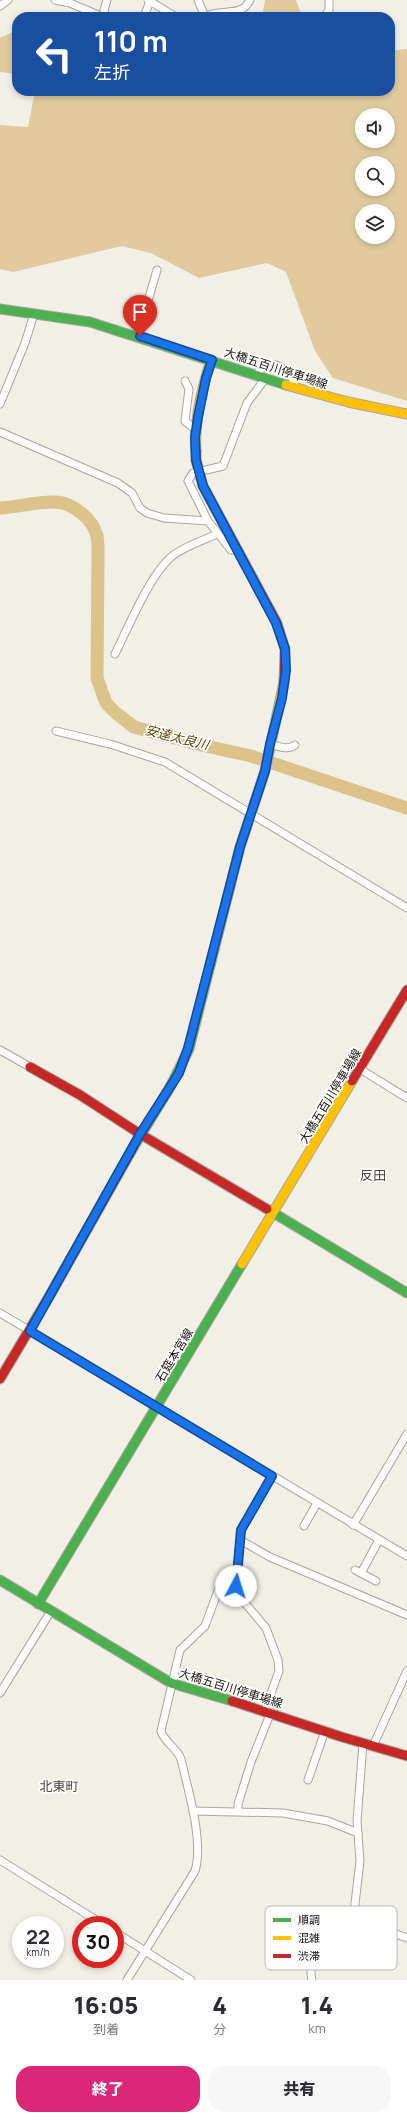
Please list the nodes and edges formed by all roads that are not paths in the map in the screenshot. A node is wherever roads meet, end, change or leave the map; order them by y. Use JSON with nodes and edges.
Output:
{"nodes":[{"id":1,"x":8,"y":0,"type":"edge"},
{"id":2,"x":55,"y":0,"type":"edge"},
{"id":3,"x":107,"y":0,"type":"edge"},
{"id":4,"x":149,"y":0,"type":"edge"},
{"id":5,"x":198,"y":0,"type":"edge"},
{"id":6,"x":250,"y":0,"type":"edge"},
{"id":7,"x":329,"y":0,"type":"edge"},
{"id":8,"x":0,"y":6,"type":"edge"},
{"id":9,"x":92,"y":12,"type":"edge"},
{"id":10,"x":104,"y":12,"type":"edge"},
{"id":11,"x":145,"y":12,"type":"edge"},
{"id":12,"x":168,"y":12,"type":"edge"},
{"id":13,"x":202,"y":12,"type":"edge"},
{"id":14,"x":246,"y":12,"type":"edge"},
{"id":15,"x":328,"y":12,"type":"edge"},
{"id":16,"x":158,"y":270,"type":"dead end"},
{"id":17,"x":0,"y":309,"type":"edge"},
{"id":18,"x":34,"y":314,"type":"junction"},
{"id":19,"x":138,"y":335,"type":"junction"},
{"id":20,"x":212,"y":360,"type":"junction"},
{"id":21,"x":255,"y":376,"type":"junction"},
{"id":22,"x":265,"y":379,"type":"junction"},
{"id":23,"x":185,"y":381,"type":"dead end"},
{"id":24,"x":296,"y":388,"type":"junction"},
{"id":25,"x":0,"y":404,"type":"edge"},
{"id":26,"x":407,"y":414,"type":"edge"},
{"id":27,"x":196,"y":430,"type":"junction"},
{"id":28,"x":0,"y":432,"type":"edge"},
{"id":29,"x":206,"y":470,"type":"dead end"},
{"id":30,"x":193,"y":473,"type":"dead end"},
{"id":31,"x":208,"y":521,"type":"junction"},
{"id":32,"x":217,"y":534,"type":"junction"},
{"id":33,"x":238,"y":549,"type":"junction"},
{"id":34,"x":115,"y":654,"type":"dead end"},
{"id":35,"x":56,"y":730,"type":"dead end"},
{"id":36,"x":295,"y":745,"type":"dead end"},
{"id":37,"x":270,"y":746,"type":"junction"},
{"id":38,"x":250,"y":815,"type":"junction"},
{"id":39,"x":407,"y":908,"type":"edge"},
{"id":40,"x":407,"y":990,"type":"edge"},
{"id":41,"x":0,"y":1050,"type":"edge"},
{"id":42,"x":30,"y":1068,"type":"joint"},
{"id":43,"x":360,"y":1069,"type":"junction"},
{"id":44,"x":407,"y":1098,"type":"edge"},
{"id":45,"x":140,"y":1134,"type":"junction"},
{"id":46,"x":273,"y":1213,"type":"junction"},
{"id":47,"x":407,"y":1293,"type":"edge"},
{"id":48,"x":0,"y":1313,"type":"edge"},
{"id":49,"x":30,"y":1331,"type":"junction"},
{"id":50,"x":0,"y":1379,"type":"edge"},
{"id":51,"x":157,"y":1408,"type":"junction"},
{"id":52,"x":407,"y":1434,"type":"edge"},
{"id":53,"x":272,"y":1476,"type":"junction"},
{"id":54,"x":317,"y":1503,"type":"junction"},
{"id":55,"x":353,"y":1525,"type":"junction"},
{"id":56,"x":304,"y":1526,"type":"dead end"},
{"id":57,"x":240,"y":1540,"type":"junction"},
{"id":58,"x":379,"y":1540,"type":"junction"},
{"id":59,"x":407,"y":1556,"type":"edge"},
{"id":60,"x":238,"y":1568,"type":"junction"},
{"id":61,"x":0,"y":1580,"type":"edge"},
{"id":62,"x":376,"y":1581,"type":"dead end"},
{"id":63,"x":38,"y":1604,"type":"junction"},
{"id":64,"x":50,"y":1611,"type":"junction"},
{"id":65,"x":407,"y":1615,"type":"edge"},
{"id":66,"x":407,"y":1671,"type":"edge"},
{"id":67,"x":171,"y":1683,"type":"junction"},
{"id":68,"x":0,"y":1693,"type":"edge"},
{"id":69,"x":268,"y":1711,"type":"junction"},
{"id":70,"x":325,"y":1731,"type":"junction"},
{"id":71,"x":363,"y":1743,"type":"junction"},
{"id":72,"x":373,"y":1746,"type":"junction"},
{"id":73,"x":407,"y":1756,"type":"edge"},
{"id":74,"x":308,"y":1780,"type":"dead end"},
{"id":75,"x":238,"y":1810,"type":"junction"},
{"id":76,"x":193,"y":1811,"type":"junction"},
{"id":77,"x":358,"y":1833,"type":"junction"},
{"id":78,"x":0,"y":1860,"type":"edge"},
{"id":79,"x":355,"y":1906,"type":"edge"},
{"id":80,"x":90,"y":1916,"type":"edge"},
{"id":81,"x":397,"y":1934,"type":"edge"},
{"id":82,"x":124,"y":1938,"type":"edge"},
{"id":83,"x":407,"y":1938,"type":"edge"},
{"id":84,"x":145,"y":1951,"type":"junction"},
{"id":85,"x":312,"y":1970,"type":"edge"},
{"id":86,"x":127,"y":1980,"type":"edge"},
{"id":87,"x":192,"y":1980,"type":"edge"},
{"id":88,"x":312,"y":1980,"type":"edge"}],
"edges":[{"from":1,"to":8,"type":"street"},
{"from":2,"to":9,"type":"street"},
{"from":3,"to":10,"type":"street"},
{"from":4,"to":11,"type":"street"},
{"from":4,"to":12,"type":"street"},
{"from":5,"to":13,"type":"street"},
{"from":6,"to":14,"type":"street"},
{"from":7,"to":15,"type":"street"},
{"from":16,"to":19,"type":"street"},
{"from":17,"to":18,"type":"main road","name":"大橋五百川停車場線"},
{"from":18,"to":19,"type":"main road","name":"大橋五百川停車場線"},
{"from":18,"to":25,"type":"street"},
{"from":19,"to":20,"type":"main road","name":"大橋五百川停車場線"},
{"from":20,"to":21,"type":"main road","name":"大橋五百川停車場線"},
{"from":20,"to":27,"type":"main road"},
{"from":21,"to":22,"type":"main road","name":"大橋五百川停車場線"},
{"from":21,"to":24,"type":"street"},
{"from":22,"to":24,"type":"main road","name":"大橋五百川停車場線"},
{"from":22,"to":29,"type":"street"},
{"from":23,"to":27,"type":"street"},
{"from":24,"to":26,"type":"main road","name":"大橋五百川停車場線"},
{"from":27,"to":33,"type":"main road"},
{"from":28,"to":31,"type":"street"},
{"from":30,"to":31,"type":"street"},
{"from":31,"to":32,"type":"street"},
{"from":32,"to":33,"type":"street"},
{"from":32,"to":34,"type":"street"},
{"from":33,"to":37,"type":"main road"},
{"from":35,"to":38,"type":"street"},
{"from":36,"to":37,"type":"street"},
{"from":37,"to":38,"type":"main road"},
{"from":38,"to":39,"type":"street"},
{"from":38,"to":45,"type":"main road"},
{"from":40,"to":43,"type":"main road","name":"大橋五百川停車場線"},
{"from":41,"to":42,"type":"street"},
{"from":42,"to":45,"type":"main road"},
{"from":43,"to":44,"type":"street"},
{"from":43,"to":46,"type":"main road","name":"大橋五百川停車場線"},
{"from":45,"to":46,"type":"main road"},
{"from":45,"to":49,"type":"main road"},
{"from":46,"to":47,"type":"main road"},
{"from":46,"to":51,"type":"main road","name":"石筵本宮線"},
{"from":48,"to":49,"type":"street"},
{"from":49,"to":50,"type":"main road"},
{"from":49,"to":51,"type":"street"},
{"from":51,"to":53,"type":"street"},
{"from":51,"to":63,"type":"main road","name":"石筵本宮線"},
{"from":52,"to":55,"type":"street"},
{"from":53,"to":54,"type":"street"},
{"from":53,"to":57,"type":"street"},
{"from":54,"to":55,"type":"street"},
{"from":54,"to":56,"type":"street"},
{"from":55,"to":58,"type":"street"},
{"from":57,"to":60,"type":"street"},
{"from":57,"to":65,"type":"street"},
{"from":58,"to":59,"type":"street"},
{"from":58,"to":62,"type":"street"},
{"from":60,"to":67,"type":"street"},
{"from":60,"to":69,"type":"street"},
{"from":61,"to":63,"type":"main road"},
{"from":63,"to":64,"type":"main road","name":"大橋五百川停車場線"},
{"from":64,"to":67,"type":"main road","name":"大橋五百川停車場線"},
{"from":64,"to":68,"type":"street"},
{"from":66,"to":72,"type":"street"},
{"from":67,"to":69,"type":"main road","name":"大橋五百川停車場線"},
{"from":67,"to":76,"type":"street"},
{"from":69,"to":70,"type":"main road","name":"大橋五百川停車場線"},
{"from":69,"to":75,"type":"street"},
{"from":70,"to":71,"type":"main road","name":"大橋五百川停車場線"},
{"from":70,"to":74,"type":"street"},
{"from":71,"to":72,"type":"main road","name":"大橋五百川停車場線"},
{"from":71,"to":77,"type":"street"},
{"from":72,"to":73,"type":"main road","name":"大橋五百川停車場線"},
{"from":75,"to":76,"type":"street"},
{"from":75,"to":77,"type":"street"},
{"from":76,"to":84,"type":"street"},
{"from":77,"to":79,"type":"street"},
{"from":78,"to":80,"type":"street"},
{"from":81,"to":83,"type":"street"},
{"from":82,"to":84,"type":"street"},
{"from":84,"to":86,"type":"street"},
{"from":84,"to":87,"type":"street"},
{"from":85,"to":88,"type":"street"}]}
